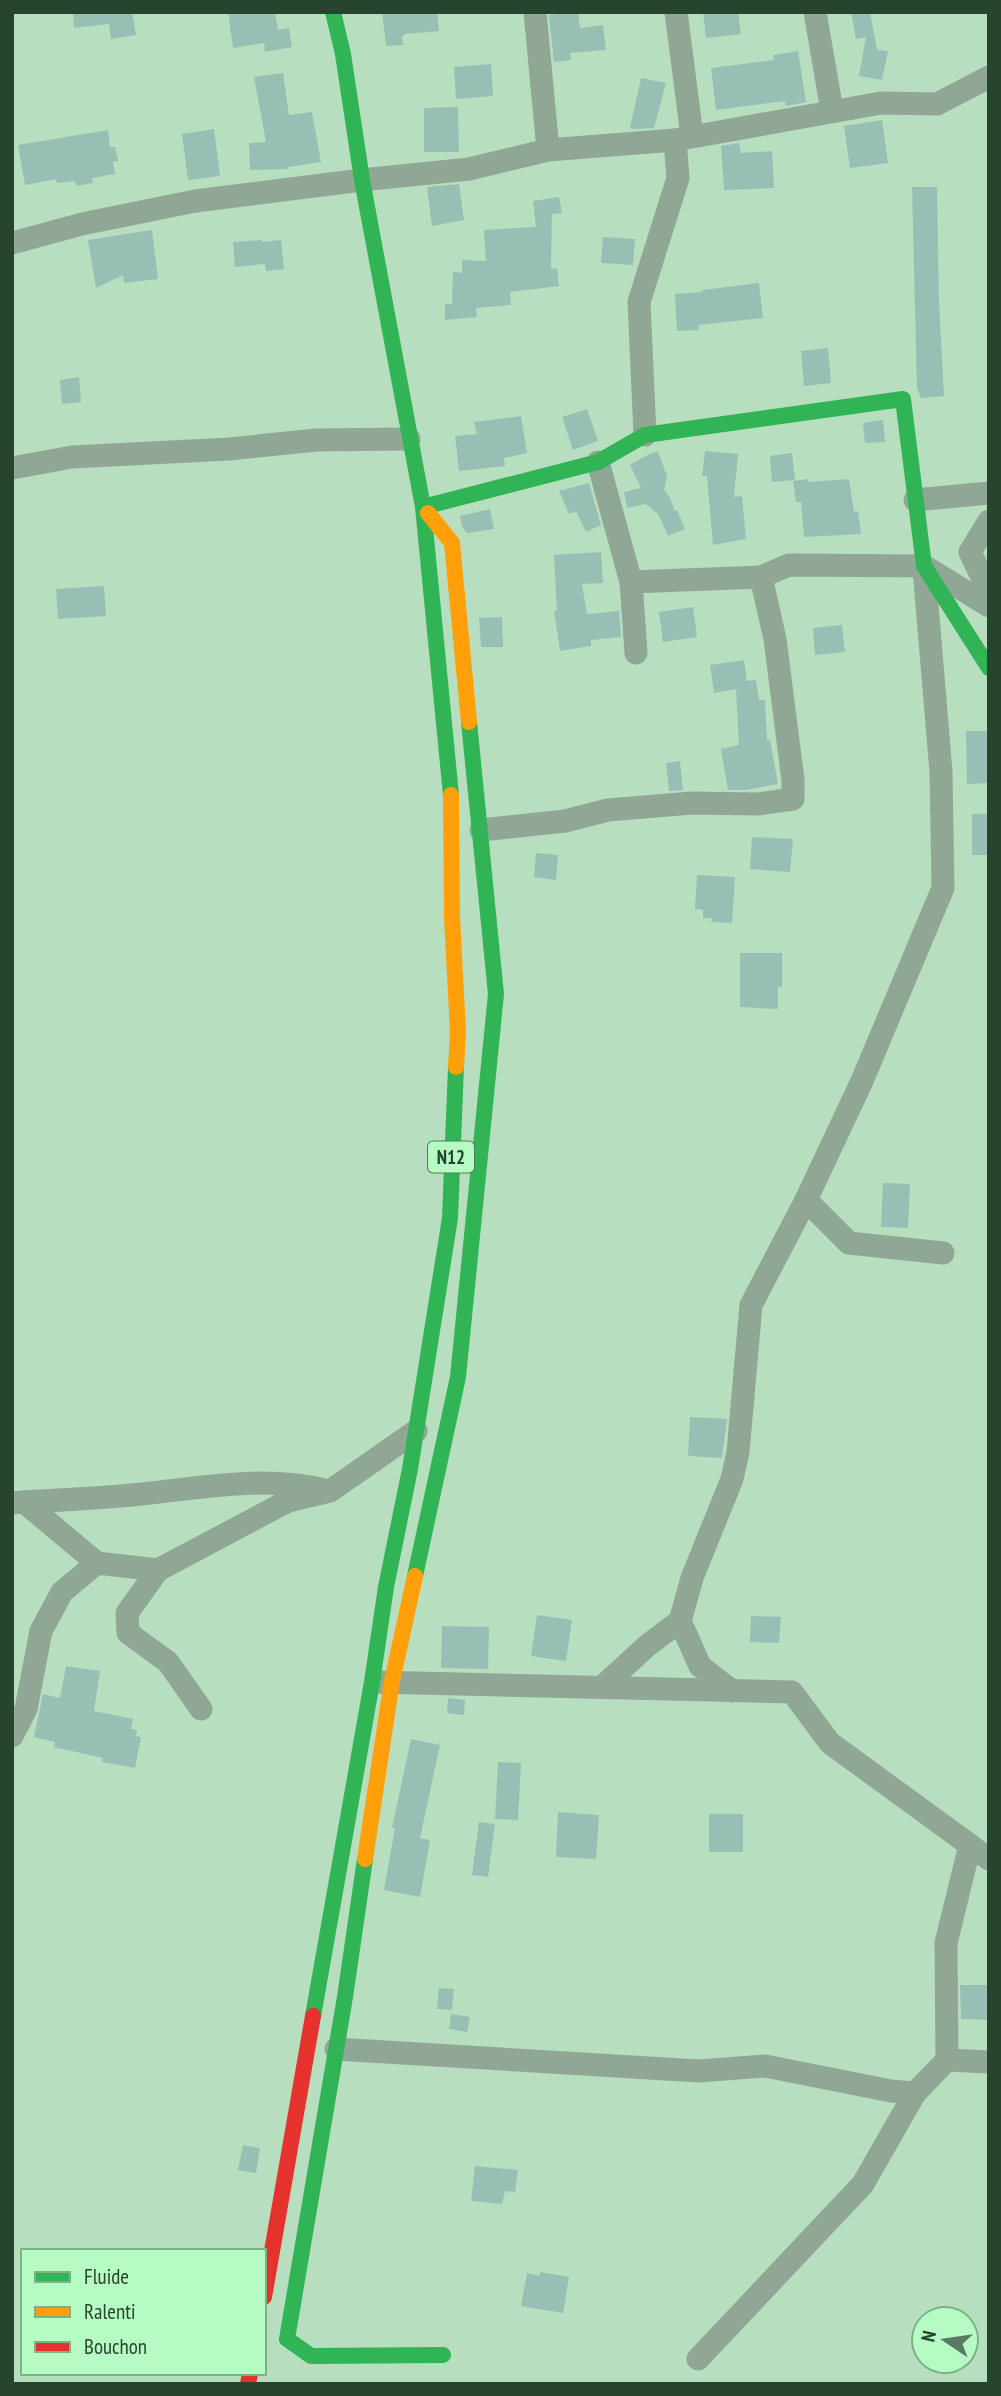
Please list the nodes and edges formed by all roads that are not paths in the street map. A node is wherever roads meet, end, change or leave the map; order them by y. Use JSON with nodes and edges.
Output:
{"nodes":[{"id":1,"x":333,"y":12,"type":"edge"},
{"id":2,"x":535,"y":12,"type":"edge"},
{"id":3,"x":677,"y":12,"type":"edge"},
{"id":4,"x":815,"y":12,"type":"edge"},
{"id":5,"x":989,"y":77,"type":"edge"},
{"id":6,"x":832,"y":111,"type":"junction"},
{"id":7,"x":684,"y":138,"type":"junction"},
{"id":8,"x":548,"y":150,"type":"junction"},
{"id":9,"x":362,"y":180,"type":"junction"},
{"id":10,"x":12,"y":243,"type":"edge"},
{"id":11,"x":645,"y":435,"type":"junction"},
{"id":12,"x":409,"y":439,"type":"junction"},
{"id":13,"x":598,"y":462,"type":"junction"},
{"id":14,"x":12,"y":468,"type":"edge"},
{"id":15,"x":989,"y":493,"type":"edge"},
{"id":16,"x":915,"y":500,"type":"junction"},
{"id":17,"x":423,"y":507,"type":"junction"},
{"id":18,"x":989,"y":521,"type":"edge"},
{"id":19,"x":924,"y":566,"type":"junction"},
{"id":20,"x":761,"y":577,"type":"junction"},
{"id":21,"x":631,"y":582,"type":"junction"},
{"id":22,"x":989,"y":592,"type":"edge"},
{"id":23,"x":989,"y":606,"type":"edge"},
{"id":24,"x":636,"y":653,"type":"dead end"},
{"id":25,"x":989,"y":668,"type":"edge"},
{"id":26,"x":481,"y":830,"type":"junction"},
{"id":27,"x":806,"y":1200,"type":"junction"},
{"id":28,"x":943,"y":1252,"type":"dead end"},
{"id":29,"x":416,"y":1431,"type":"junction"},
{"id":30,"x":330,"y":1492,"type":"junction"},
{"id":31,"x":18,"y":1503,"type":"edge"},
{"id":32,"x":97,"y":1563,"type":"junction"},
{"id":33,"x":158,"y":1570,"type":"junction"},
{"id":34,"x":680,"y":1621,"type":"junction"},
{"id":35,"x":382,"y":1681,"type":"junction"},
{"id":36,"x":602,"y":1687,"type":"junction"},
{"id":37,"x":732,"y":1690,"type":"junction"},
{"id":38,"x":201,"y":1709,"type":"dead end"},
{"id":39,"x":12,"y":1736,"type":"edge"},
{"id":40,"x":970,"y":1845,"type":"junction"},
{"id":41,"x":989,"y":1859,"type":"edge"},
{"id":42,"x":336,"y":2049,"type":"junction"},
{"id":43,"x":947,"y":2060,"type":"junction"},
{"id":44,"x":989,"y":2062,"type":"edge"},
{"id":45,"x":915,"y":2093,"type":"junction"},
{"id":46,"x":266,"y":2287,"type":"edge"},
{"id":47,"x":443,"y":2355,"type":"dead end"},
{"id":48,"x":698,"y":2359,"type":"dead end"}],
"edges":[{"from":1,"to":9,"type":"street","number":"N12"},
{"from":2,"to":8,"type":"street"},
{"from":3,"to":7,"type":"street"},
{"from":4,"to":6,"type":"street"},
{"from":5,"to":6,"type":"street"},
{"from":6,"to":7,"type":"street"},
{"from":7,"to":8,"type":"street"},
{"from":7,"to":11,"type":"street"},
{"from":8,"to":9,"type":"street"},
{"from":9,"to":10,"type":"street"},
{"from":9,"to":12,"type":"street","number":"N12"},
{"from":11,"to":13,"type":"street"},
{"from":11,"to":16,"type":"street"},
{"from":12,"to":14,"type":"street"},
{"from":12,"to":17,"type":"street","number":"N12"},
{"from":13,"to":17,"type":"street"},
{"from":13,"to":21,"type":"street"},
{"from":15,"to":16,"type":"street"},
{"from":16,"to":19,"type":"street"},
{"from":17,"to":26,"type":"street"},
{"from":17,"to":29,"type":"street","number":"N12"},
{"from":18,"to":22,"type":"street"},
{"from":19,"to":20,"type":"street"},
{"from":19,"to":23,"type":"street"},
{"from":19,"to":25,"type":"street"},
{"from":19,"to":27,"type":"street"},
{"from":20,"to":21,"type":"street"},
{"from":20,"to":26,"type":"street"},
{"from":21,"to":24,"type":"street"},
{"from":26,"to":35,"type":"street"},
{"from":27,"to":28,"type":"street"},
{"from":27,"to":34,"type":"street"},
{"from":29,"to":30,"type":"street"},
{"from":29,"to":35,"type":"street","number":"N12"},
{"from":30,"to":31,"type":"street"},
{"from":30,"to":33,"type":"street"},
{"from":31,"to":32,"type":"street"},
{"from":32,"to":33,"type":"street"},
{"from":32,"to":39,"type":"street"},
{"from":33,"to":38,"type":"street"},
{"from":34,"to":36,"type":"street"},
{"from":34,"to":37,"type":"street"},
{"from":35,"to":36,"type":"street"},
{"from":35,"to":42,"type":"street"},
{"from":35,"to":46,"type":"street","number":"N12"},
{"from":36,"to":37,"type":"street"},
{"from":37,"to":40,"type":"street"},
{"from":40,"to":41,"type":"street"},
{"from":40,"to":43,"type":"street"},
{"from":42,"to":45,"type":"street"},
{"from":42,"to":47,"type":"street"},
{"from":43,"to":44,"type":"street"},
{"from":43,"to":45,"type":"street"},
{"from":45,"to":48,"type":"street"}]}
